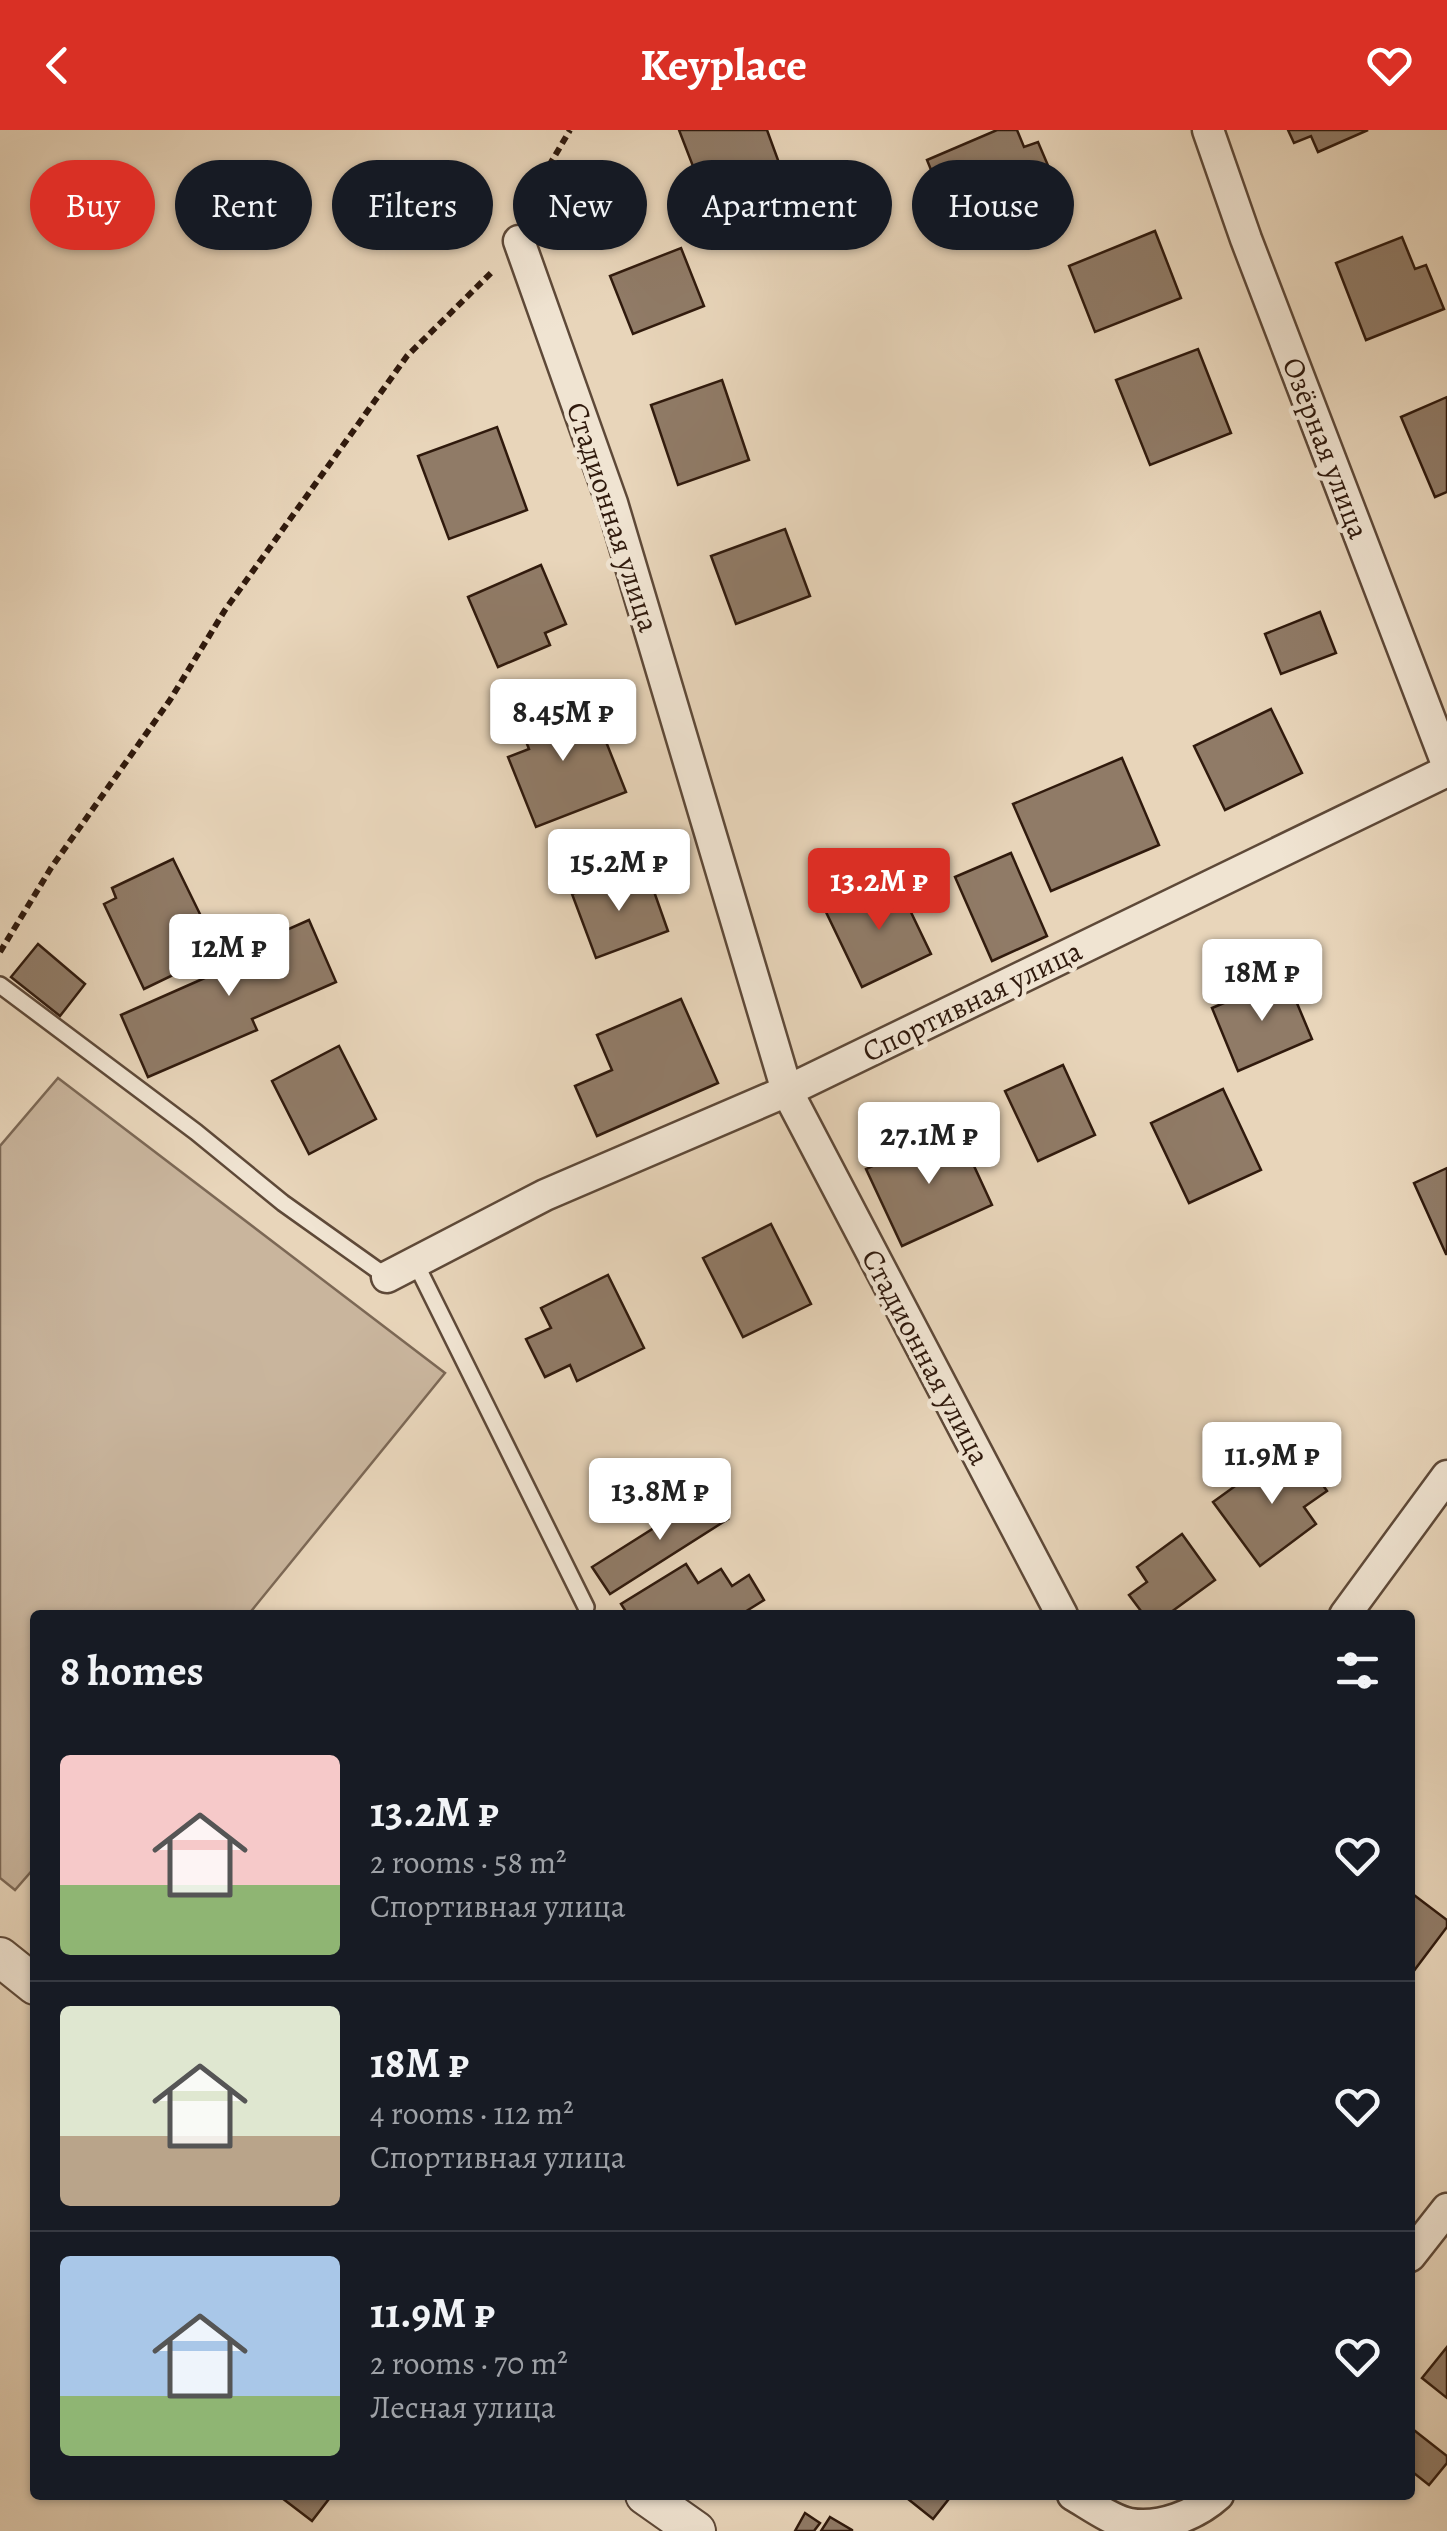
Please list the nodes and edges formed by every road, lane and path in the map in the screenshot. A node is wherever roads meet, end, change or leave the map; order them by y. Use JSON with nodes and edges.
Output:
{"nodes":[{"id":1,"x":570,"y":130,"type":"edge"},
{"id":2,"x":1208,"y":130,"type":"edge"},
{"id":3,"x":552,"y":160,"type":"edge"},
{"id":4,"x":513,"y":248,"type":"edge"},
{"id":5,"x":522,"y":250,"type":"edge"},
{"id":6,"x":1447,"y":768,"type":"edge"},
{"id":7,"x":0,"y":952,"type":"edge"},
{"id":8,"x":0,"y":985,"type":"edge"},
{"id":9,"x":787,"y":1091,"type":"junction"},
{"id":10,"x":414,"y":1260,"type":"junction"},
{"id":11,"x":387,"y":1277,"type":"joint"},
{"id":12,"x":1447,"y":1476,"type":"edge"},
{"id":13,"x":586,"y":1606,"type":"dead end"},
{"id":14,"x":1059,"y":1610,"type":"edge"},
{"id":15,"x":1349,"y":1610,"type":"edge"},
{"id":16,"x":0,"y":1957,"type":"edge"},
{"id":17,"x":30,"y":1981,"type":"edge"},
{"id":18,"x":1447,"y":2209,"type":"edge"},
{"id":19,"x":1415,"y":2250,"type":"edge"},
{"id":20,"x":1082,"y":2500,"type":"edge"},
{"id":21,"x":1212,"y":2500,"type":"edge"}],
"edges":[{"from":1,"to":3,"type":"path"},
{"from":2,"to":6,"type":"street","name":"Озёрная улица"},
{"from":4,"to":7,"type":"path"},
{"from":5,"to":9,"type":"street","name":"Стадионная улица"},
{"from":6,"to":9,"type":"street","name":"Спортивная улица"},
{"from":8,"to":11,"type":"lane"},
{"from":9,"to":10,"type":"street","name":"Спортивная улица"},
{"from":9,"to":14,"type":"street","name":"Стадионная улица"},
{"from":10,"to":11,"type":"street","name":"Спортивная улица"},
{"from":10,"to":13,"type":"lane"},
{"from":12,"to":15,"type":"street"},
{"from":16,"to":17,"type":"street"},
{"from":18,"to":19,"type":"street"},
{"from":20,"to":21,"type":"street"}]}
